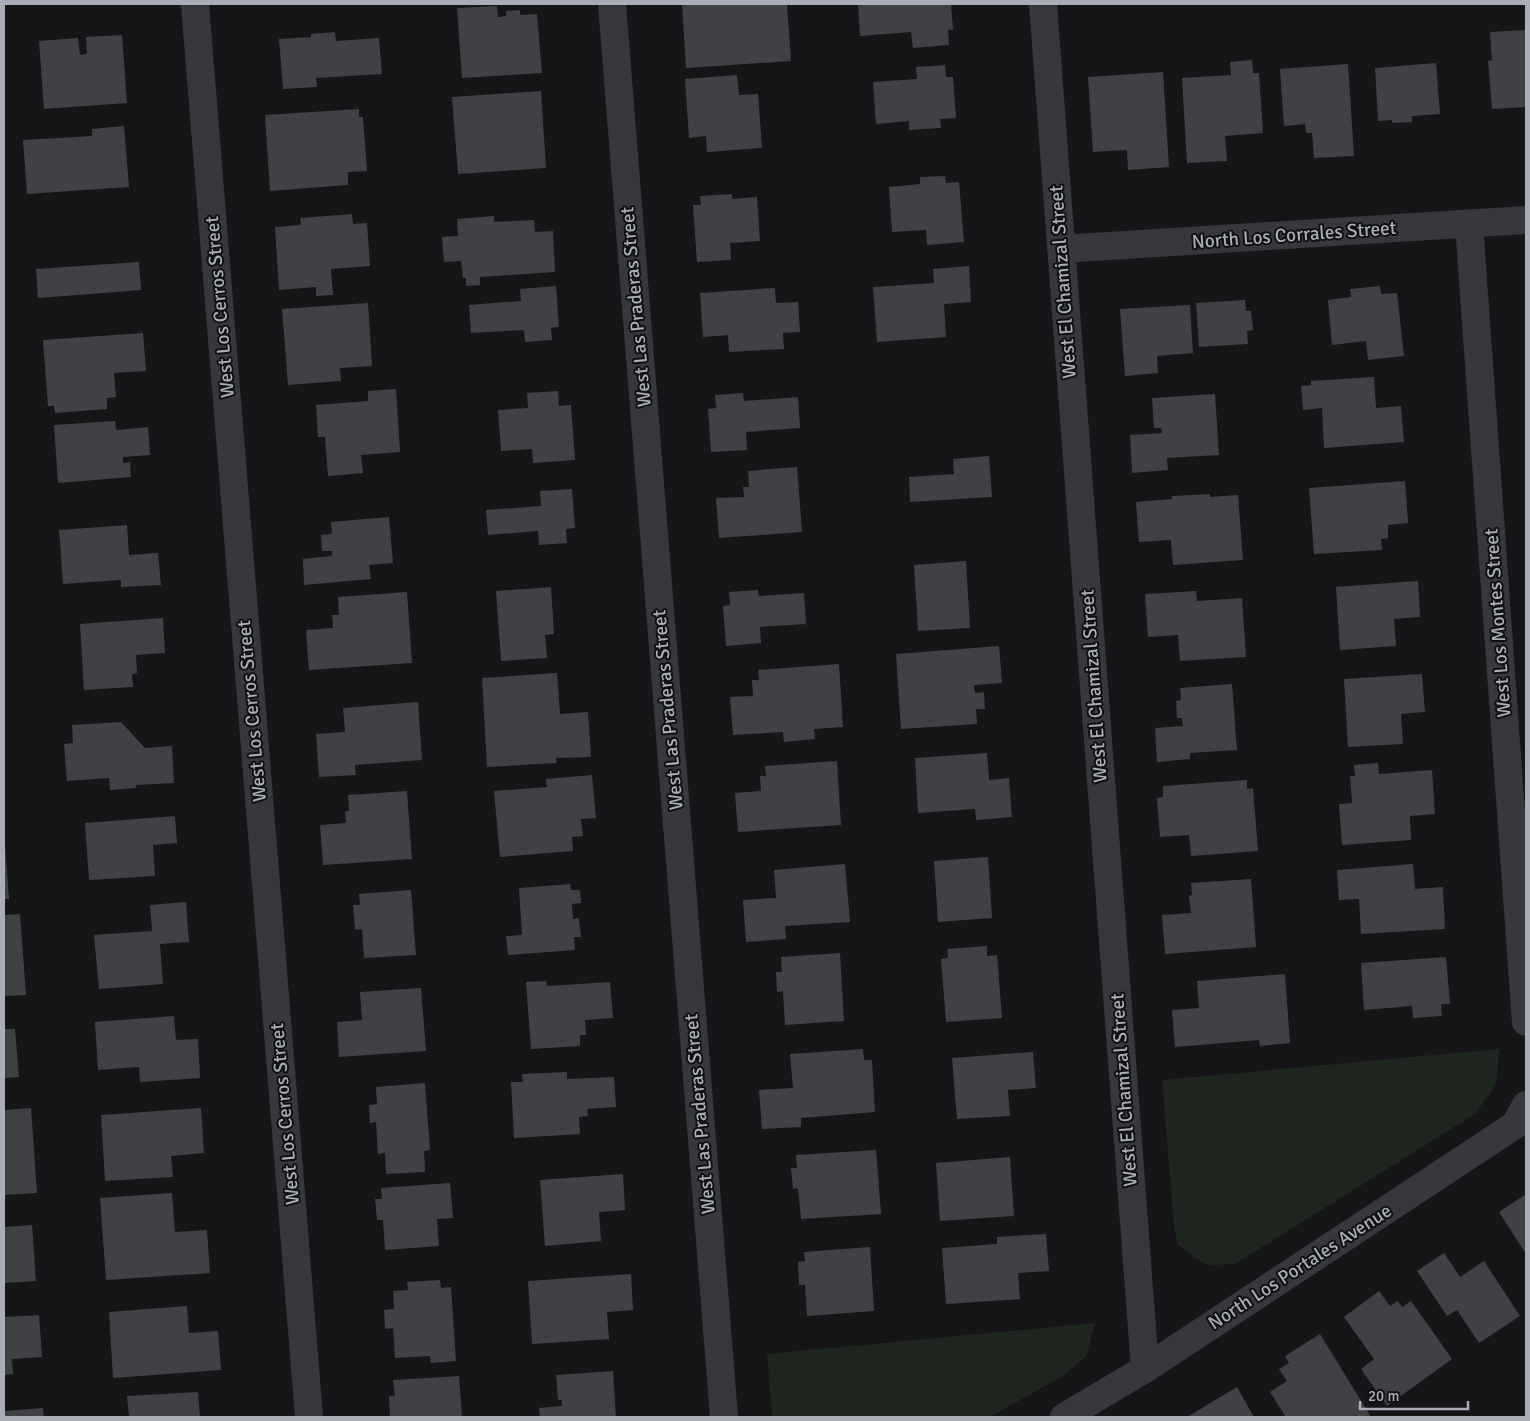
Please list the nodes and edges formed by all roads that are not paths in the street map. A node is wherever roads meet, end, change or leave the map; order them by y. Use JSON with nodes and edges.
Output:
{"nodes":[{"id":1,"x":195,"y":4,"type":"edge"},
{"id":2,"x":612,"y":4,"type":"edge"},
{"id":3,"x":1042,"y":4,"type":"edge"},
{"id":4,"x":1526,"y":220,"type":"edge"},
{"id":5,"x":1469,"y":224,"type":"junction"},
{"id":6,"x":1061,"y":249,"type":"junction"},
{"id":7,"x":1526,"y":1022,"type":"edge"},
{"id":8,"x":1526,"y":1105,"type":"edge"},
{"id":9,"x":1145,"y":1369,"type":"junction"},
{"id":10,"x":309,"y":1417,"type":"edge"},
{"id":11,"x":724,"y":1417,"type":"edge"},
{"id":12,"x":1064,"y":1417,"type":"edge"}],
"edges":[{"from":1,"to":10,"type":"street","name":"West Los Cerros Street"},
{"from":2,"to":11,"type":"street","name":"West Las Praderas Street"},
{"from":3,"to":6,"type":"street","name":"West El Chamizal Street"},
{"from":4,"to":5,"type":"street","name":"North Los Corrales Street"},
{"from":5,"to":6,"type":"street","name":"North Los Corrales Street"},
{"from":5,"to":7,"type":"street","name":"West Los Montes Street"},
{"from":6,"to":9,"type":"street","name":"West El Chamizal Street"},
{"from":8,"to":9,"type":"street","name":"North Los Portales Avenue"},
{"from":9,"to":12,"type":"street","name":"North Los Portales Avenue"}]}
